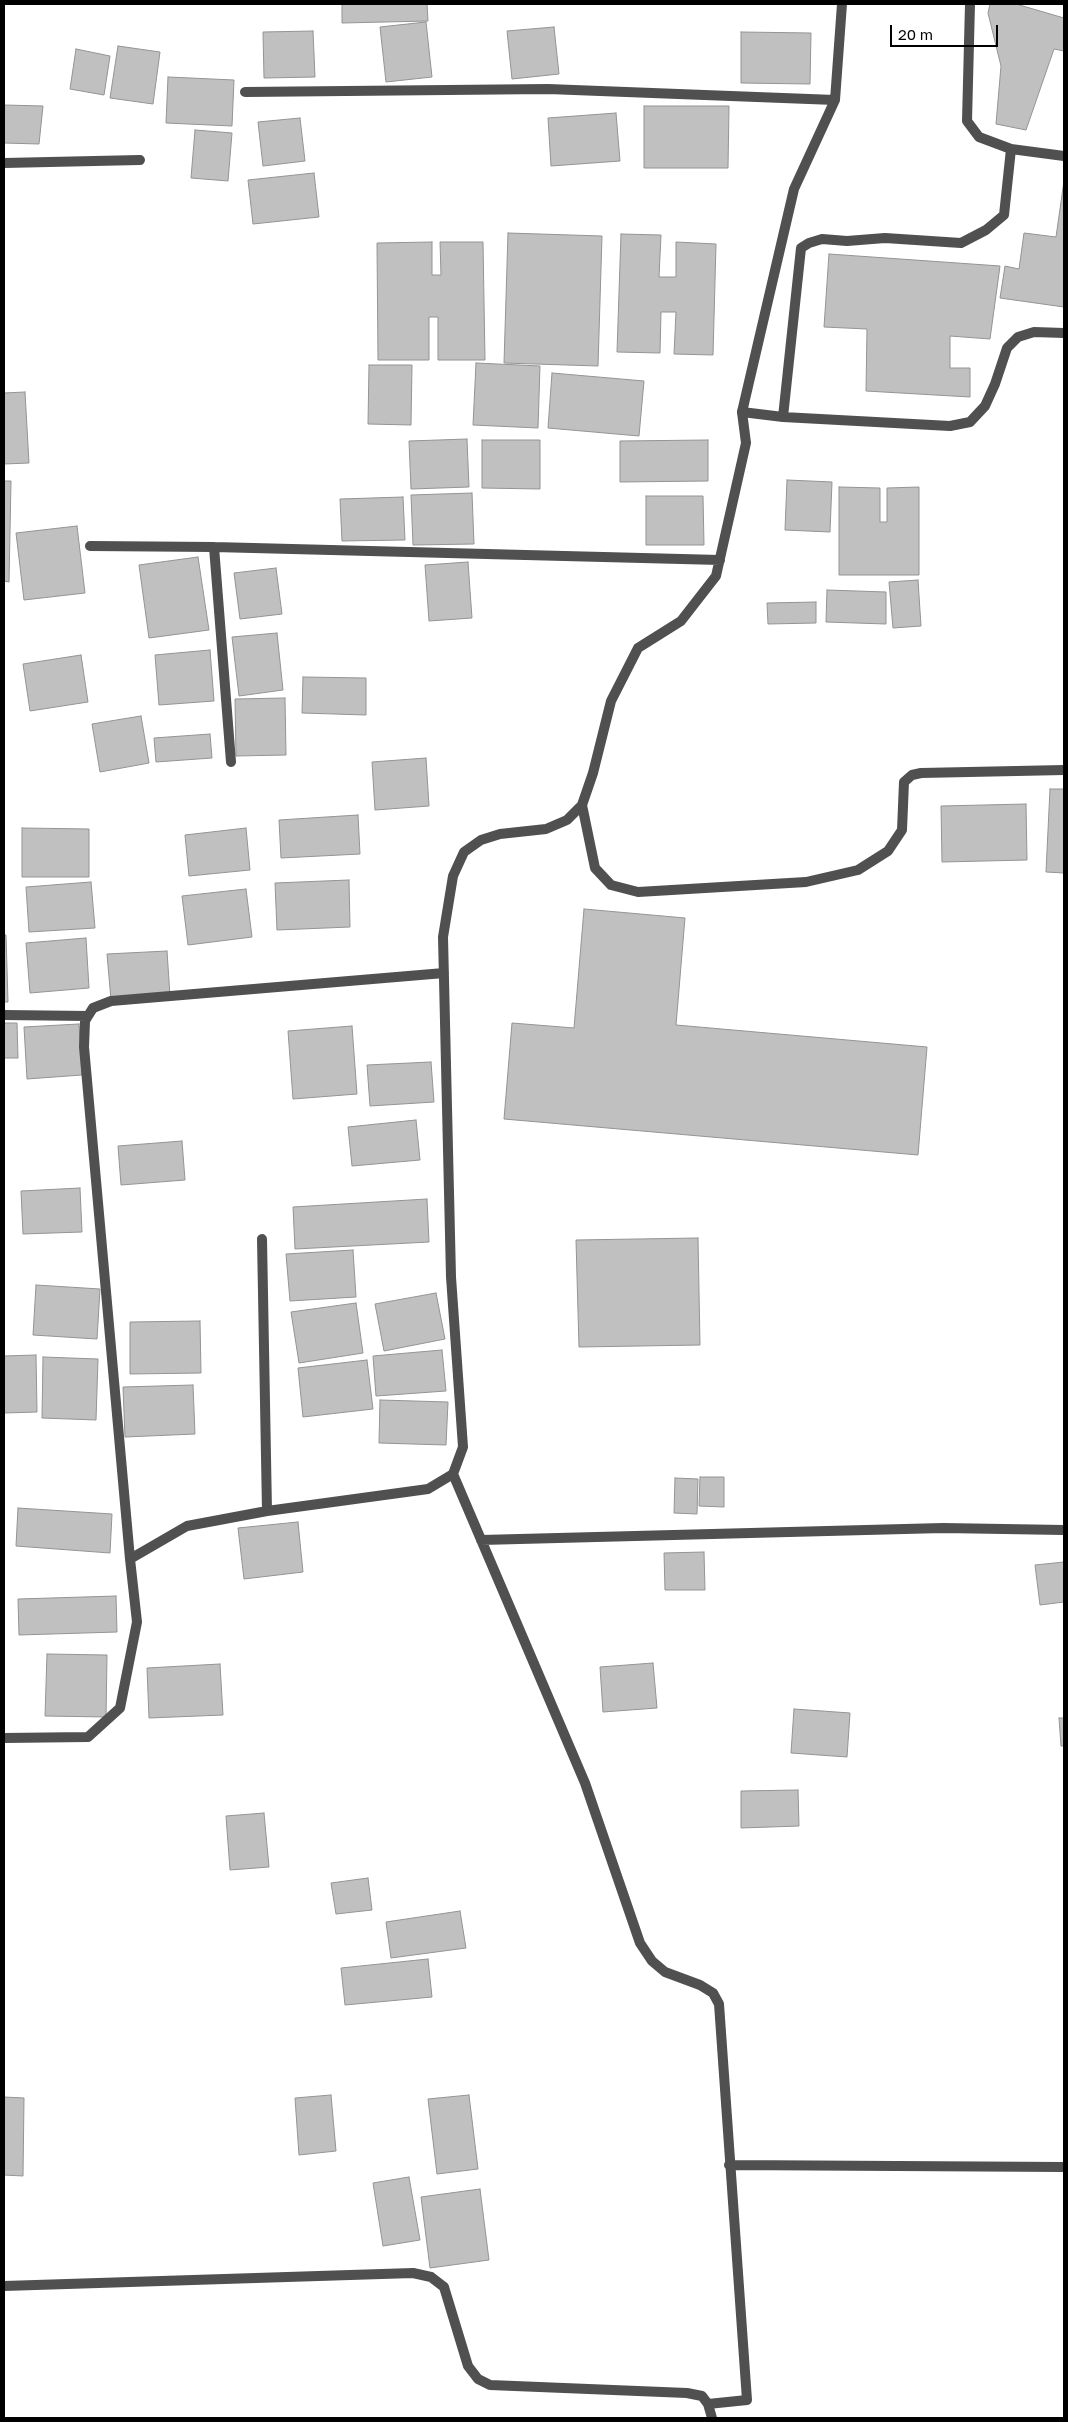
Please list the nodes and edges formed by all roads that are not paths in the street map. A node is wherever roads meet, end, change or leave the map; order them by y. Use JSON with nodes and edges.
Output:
{"nodes":[{"id":1,"x":842,"y":4,"type":"edge"},
{"id":2,"x":970,"y":4,"type":"edge"},
{"id":3,"x":245,"y":92,"type":"dead end"},
{"id":4,"x":835,"y":100,"type":"junction"},
{"id":5,"x":1011,"y":149,"type":"junction"},
{"id":6,"x":1064,"y":156,"type":"edge"},
{"id":7,"x":140,"y":160,"type":"dead end"},
{"id":8,"x":4,"y":163,"type":"edge"},
{"id":9,"x":1064,"y":333,"type":"edge"},
{"id":10,"x":742,"y":412,"type":"junction"},
{"id":11,"x":783,"y":417,"type":"junction"},
{"id":12,"x":90,"y":546,"type":"dead end"},
{"id":13,"x":214,"y":547,"type":"junction"},
{"id":14,"x":720,"y":560,"type":"junction"},
{"id":15,"x":230,"y":762,"type":"dead end"},
{"id":16,"x":1064,"y":770,"type":"edge"},
{"id":17,"x":582,"y":805,"type":"junction"},
{"id":18,"x":444,"y":973,"type":"junction"},
{"id":19,"x":4,"y":1014,"type":"edge"},
{"id":20,"x":88,"y":1016,"type":"junction"},
{"id":21,"x":262,"y":1240,"type":"dead end"},
{"id":22,"x":453,"y":1474,"type":"junction"},
{"id":23,"x":267,"y":1511,"type":"junction"},
{"id":24,"x":1064,"y":1530,"type":"edge"},
{"id":25,"x":482,"y":1540,"type":"junction"},
{"id":26,"x":130,"y":1559,"type":"junction"},
{"id":27,"x":4,"y":1738,"type":"edge"},
{"id":28,"x":729,"y":2164,"type":"junction"},
{"id":29,"x":1064,"y":2167,"type":"edge"},
{"id":30,"x":4,"y":2286,"type":"edge"},
{"id":31,"x":708,"y":2404,"type":"junction"},
{"id":32,"x":712,"y":2418,"type":"edge"}],
"edges":[{"from":1,"to":4,"type":"street"},
{"from":2,"to":5,"type":"street"},
{"from":3,"to":4,"type":"street"},
{"from":4,"to":10,"type":"street"},
{"from":5,"to":6,"type":"street"},
{"from":5,"to":11,"type":"street"},
{"from":7,"to":8,"type":"street"},
{"from":9,"to":11,"type":"street"},
{"from":10,"to":11,"type":"street"},
{"from":10,"to":14,"type":"street"},
{"from":12,"to":13,"type":"street"},
{"from":13,"to":14,"type":"street"},
{"from":13,"to":15,"type":"street"},
{"from":14,"to":17,"type":"street"},
{"from":16,"to":17,"type":"street"},
{"from":17,"to":18,"type":"street"},
{"from":18,"to":20,"type":"street"},
{"from":18,"to":22,"type":"street"},
{"from":19,"to":20,"type":"street"},
{"from":20,"to":26,"type":"street"},
{"from":21,"to":23,"type":"street"},
{"from":22,"to":23,"type":"street"},
{"from":22,"to":25,"type":"street"},
{"from":23,"to":26,"type":"street"},
{"from":24,"to":25,"type":"street"},
{"from":25,"to":28,"type":"street"},
{"from":26,"to":27,"type":"street"},
{"from":28,"to":29,"type":"street"},
{"from":28,"to":31,"type":"street"},
{"from":30,"to":31,"type":"street"},
{"from":31,"to":32,"type":"street"}]}
